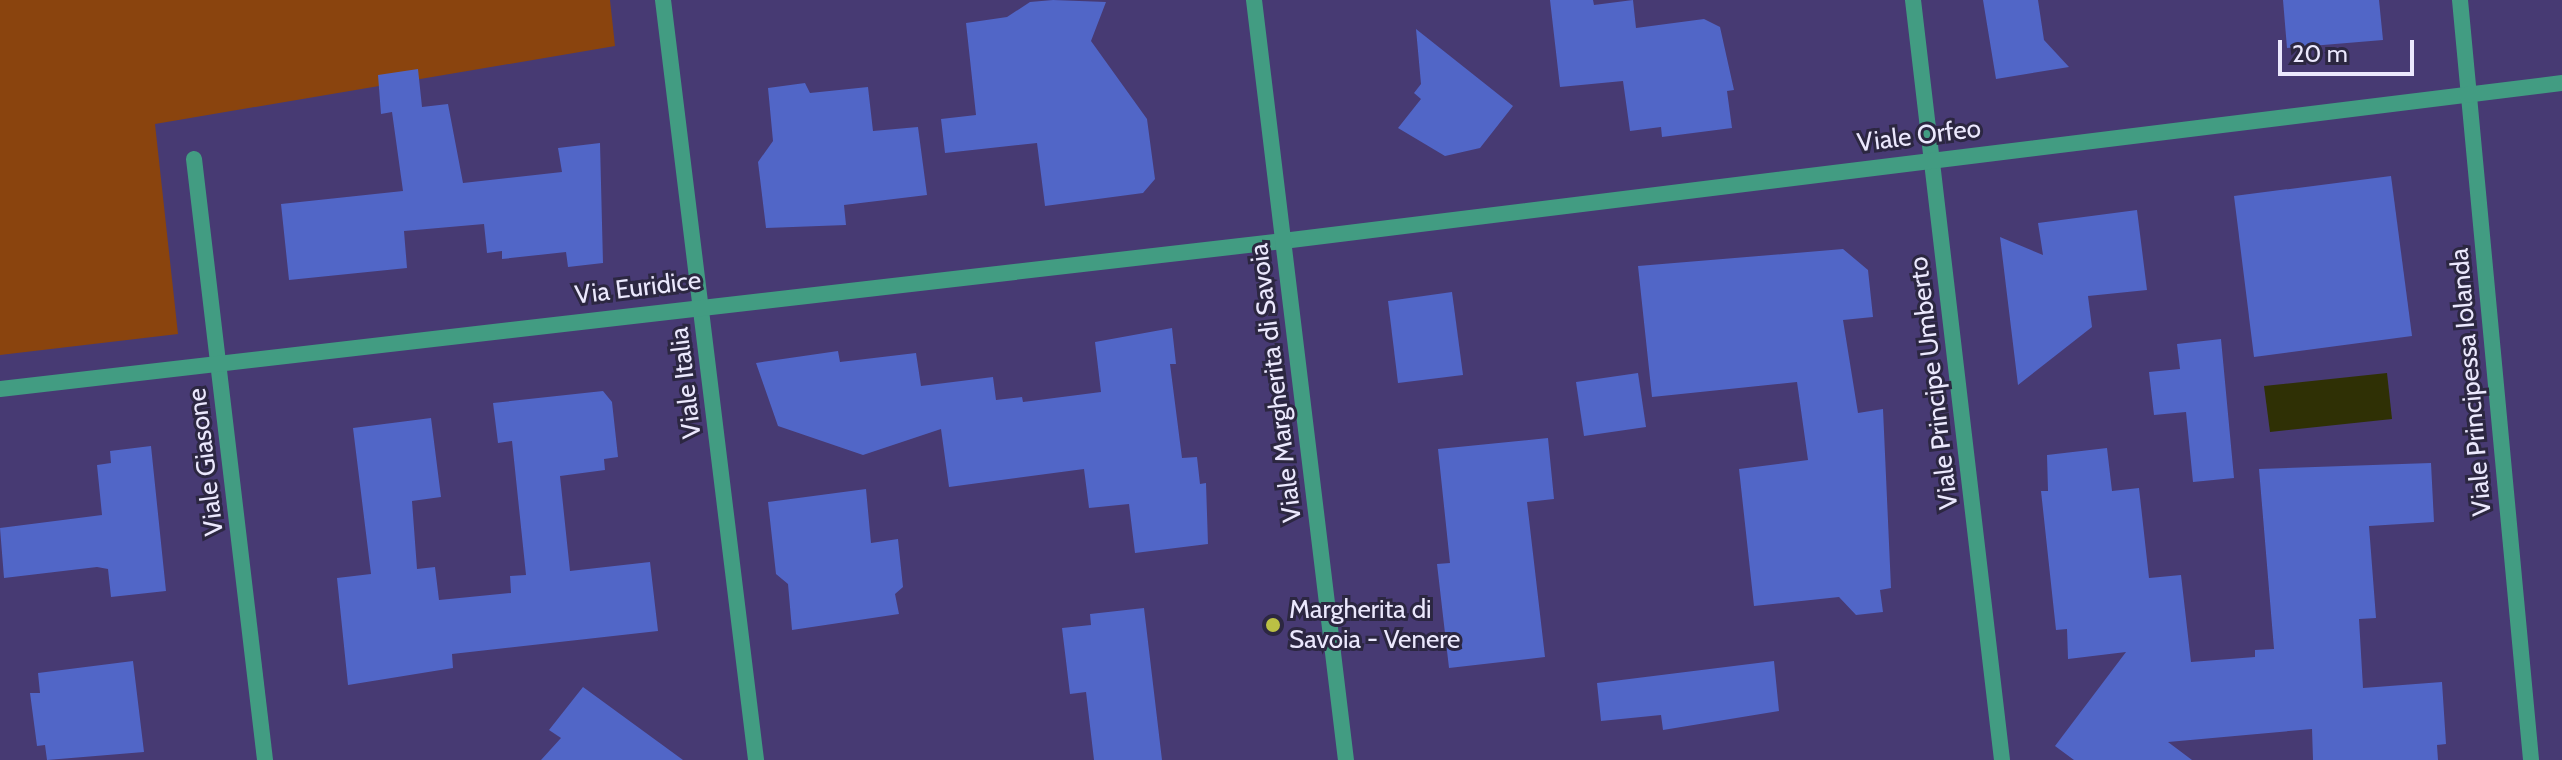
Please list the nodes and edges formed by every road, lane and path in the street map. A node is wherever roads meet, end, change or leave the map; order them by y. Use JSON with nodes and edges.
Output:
{"nodes":[{"id":1,"x":663,"y":0,"type":"edge"},
{"id":2,"x":1254,"y":0,"type":"edge"},
{"id":3,"x":1913,"y":0,"type":"edge"},
{"id":4,"x":2460,"y":0,"type":"edge"},
{"id":5,"x":2562,"y":83,"type":"edge"},
{"id":6,"x":2468,"y":95,"type":"junction"},
{"id":7,"x":194,"y":159,"type":"dead end"},
{"id":8,"x":1933,"y":159,"type":"junction"},
{"id":9,"x":1283,"y":241,"type":"junction"},
{"id":10,"x":701,"y":305,"type":"junction"},
{"id":11,"x":218,"y":363,"type":"junction"},
{"id":12,"x":0,"y":389,"type":"edge"},
{"id":13,"x":265,"y":760,"type":"edge"},
{"id":14,"x":756,"y":760,"type":"edge"},
{"id":15,"x":1346,"y":760,"type":"edge"},
{"id":16,"x":2002,"y":760,"type":"edge"},
{"id":17,"x":2531,"y":760,"type":"edge"}],
"edges":[{"from":1,"to":10,"type":"street","name":"Viale Italia"},
{"from":2,"to":9,"type":"street","name":"Viale Margherita di Savoia"},
{"from":3,"to":8,"type":"street","name":"Viale Principe Umberto"},
{"from":4,"to":6,"type":"street","name":"Viale Principessa Iolanda"},
{"from":5,"to":6,"type":"street","name":"Viale Orfeo"},
{"from":6,"to":8,"type":"street","name":"Viale Orfeo"},
{"from":6,"to":17,"type":"street","name":"Viale Principessa Iolanda"},
{"from":7,"to":11,"type":"street","name":"Viale Giasone"},
{"from":8,"to":9,"type":"street","name":"Viale Orfeo"},
{"from":8,"to":16,"type":"street","name":"Viale Principe Umberto"},
{"from":9,"to":10,"type":"street","name":"Via Euridice"},
{"from":9,"to":15,"type":"street","name":"Viale Margherita di Savoia"},
{"from":10,"to":11,"type":"street","name":"Via Euridice"},
{"from":10,"to":14,"type":"street","name":"Viale Italia"},
{"from":11,"to":12,"type":"street","name":"Via Euridice"},
{"from":11,"to":13,"type":"street","name":"Viale Giasone"}]}
